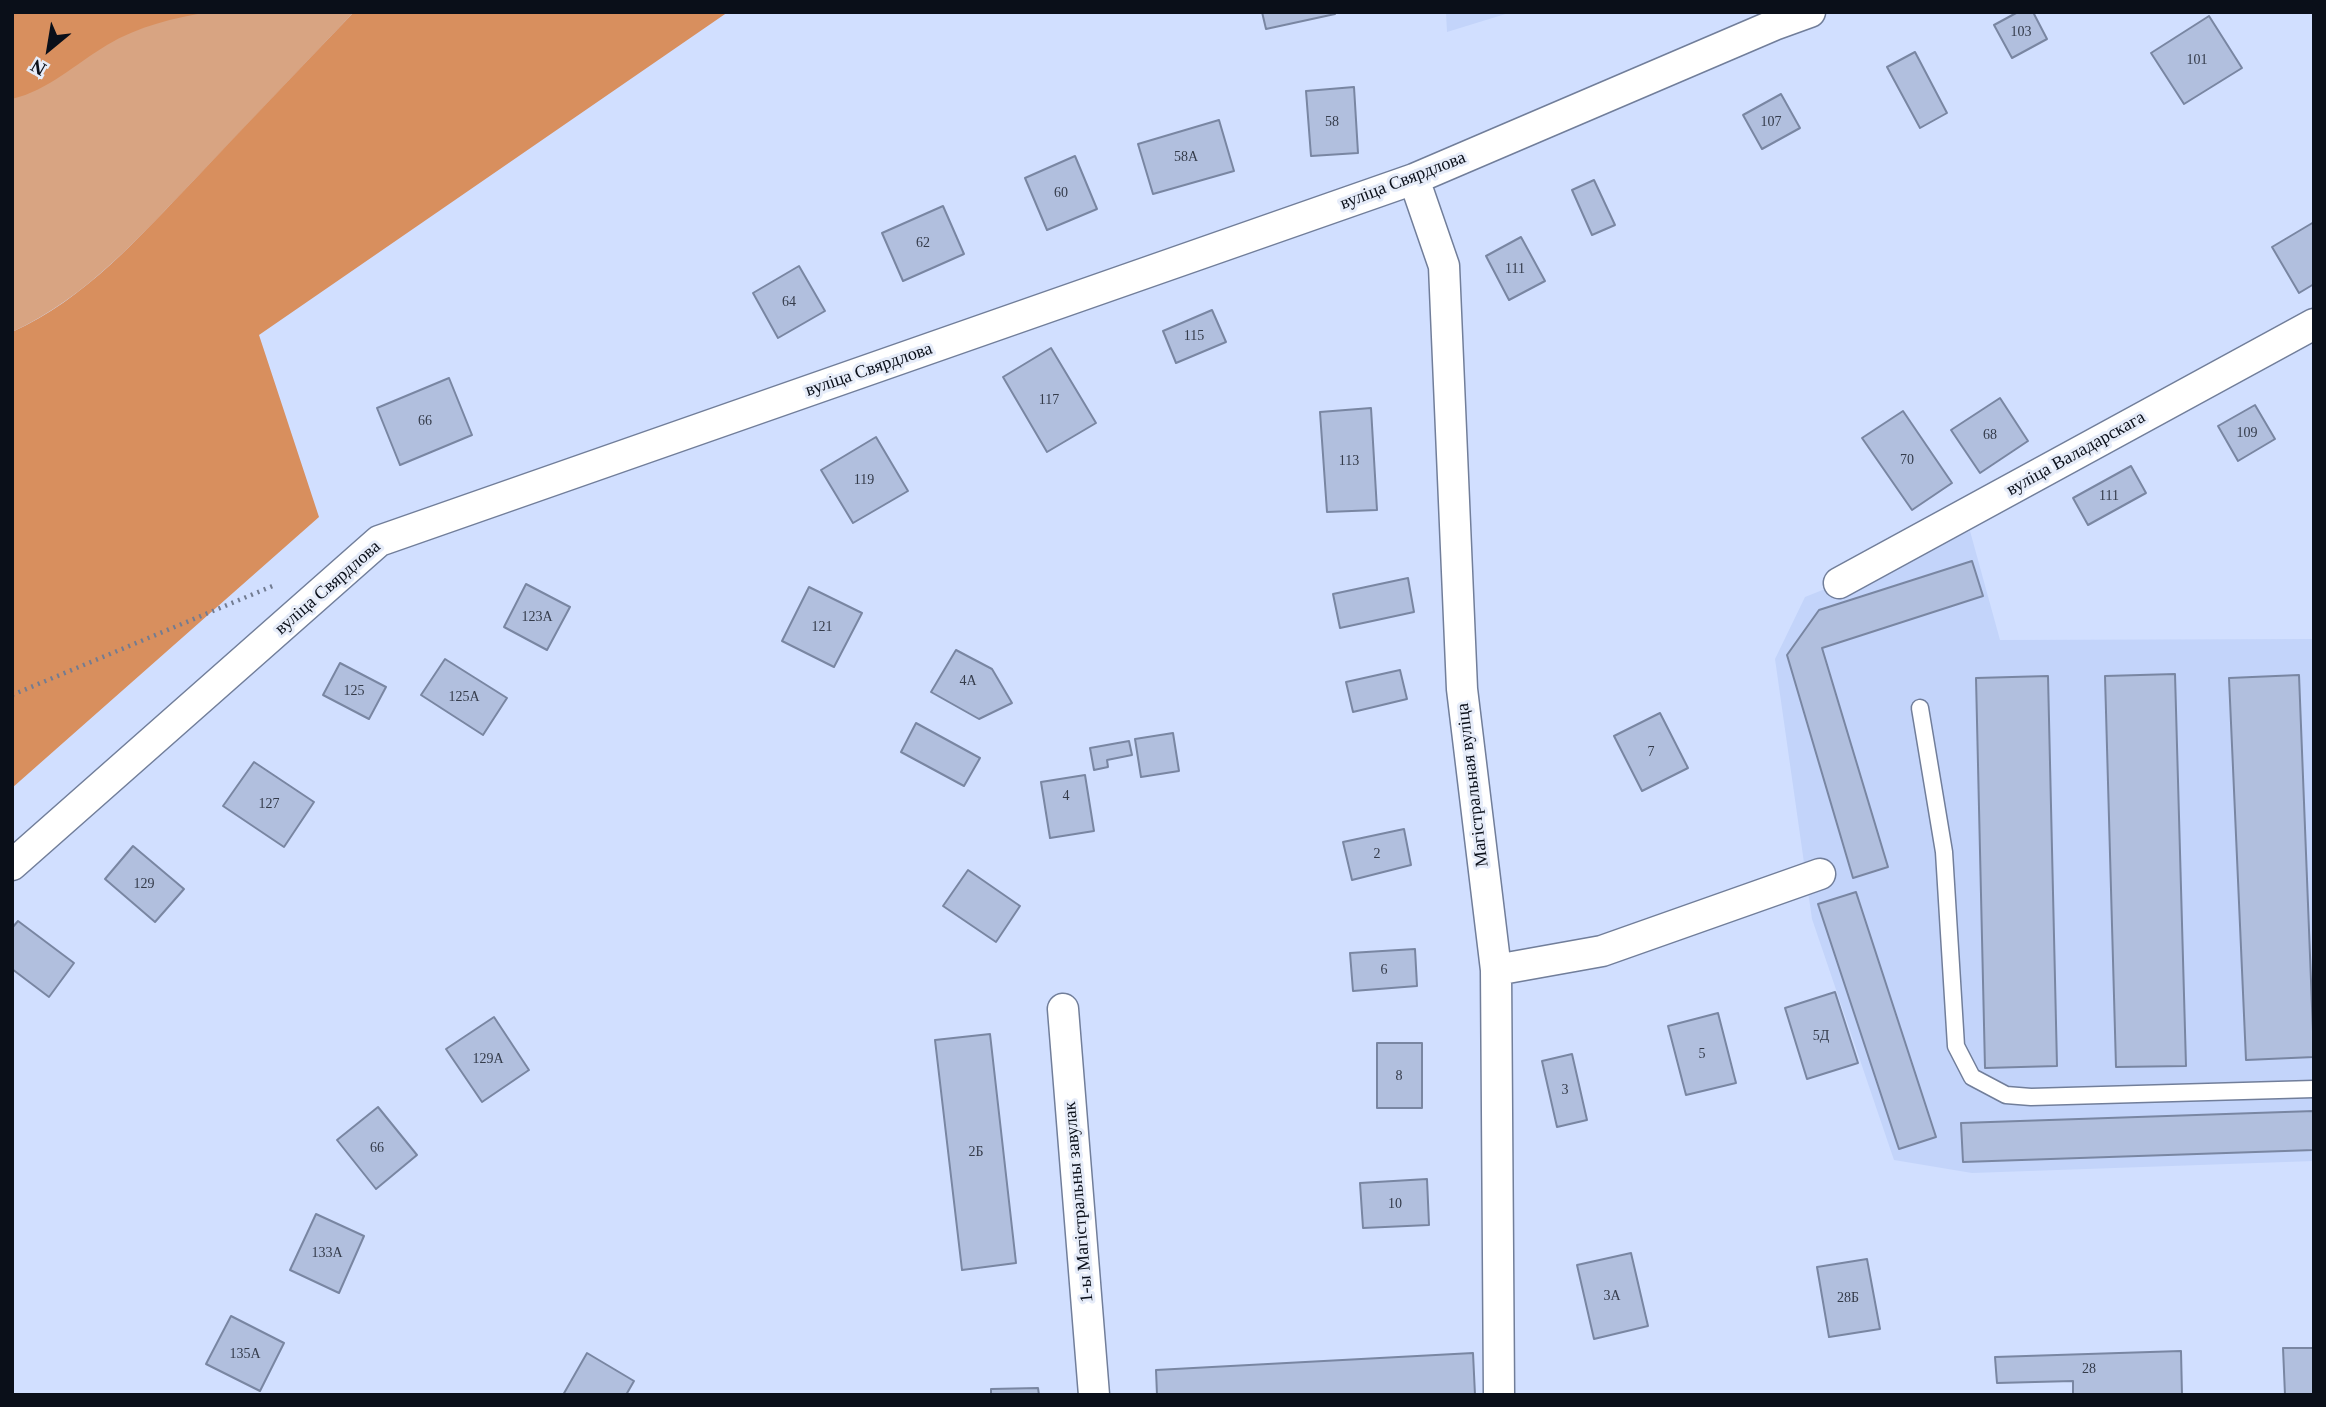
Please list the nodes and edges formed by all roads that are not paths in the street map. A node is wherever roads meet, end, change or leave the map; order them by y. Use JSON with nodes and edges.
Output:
{"nodes":[{"id":1,"x":1810,"y":12,"type":"edge"},
{"id":2,"x":1415,"y":179,"type":"junction"},
{"id":3,"x":2314,"y":324,"type":"edge"},
{"id":4,"x":1839,"y":583,"type":"dead end"},
{"id":5,"x":1920,"y":708,"type":"dead end"},
{"id":6,"x":12,"y":864,"type":"edge"},
{"id":7,"x":1820,"y":874,"type":"dead end"},
{"id":8,"x":1496,"y":970,"type":"junction"},
{"id":9,"x":1063,"y":1009,"type":"dead end"},
{"id":10,"x":2314,"y":1089,"type":"edge"},
{"id":11,"x":1094,"y":1395,"type":"edge"},
{"id":12,"x":1499,"y":1395,"type":"edge"}],
"edges":[{"from":1,"to":2,"type":"street","name":"вуліца Свярдлова"},
{"from":2,"to":6,"type":"street","name":"вуліца Свярдлова"},
{"from":2,"to":8,"type":"street","name":"Магістральная вуліца"},
{"from":3,"to":4,"type":"street","name":"вуліца Валадарскага"},
{"from":5,"to":10,"type":"lane"},
{"from":7,"to":8,"type":"street"},
{"from":8,"to":12,"type":"street","name":"Магістральная вуліца"},
{"from":9,"to":11,"type":"street","name":"1-ы Магістральны завулак"}]}
